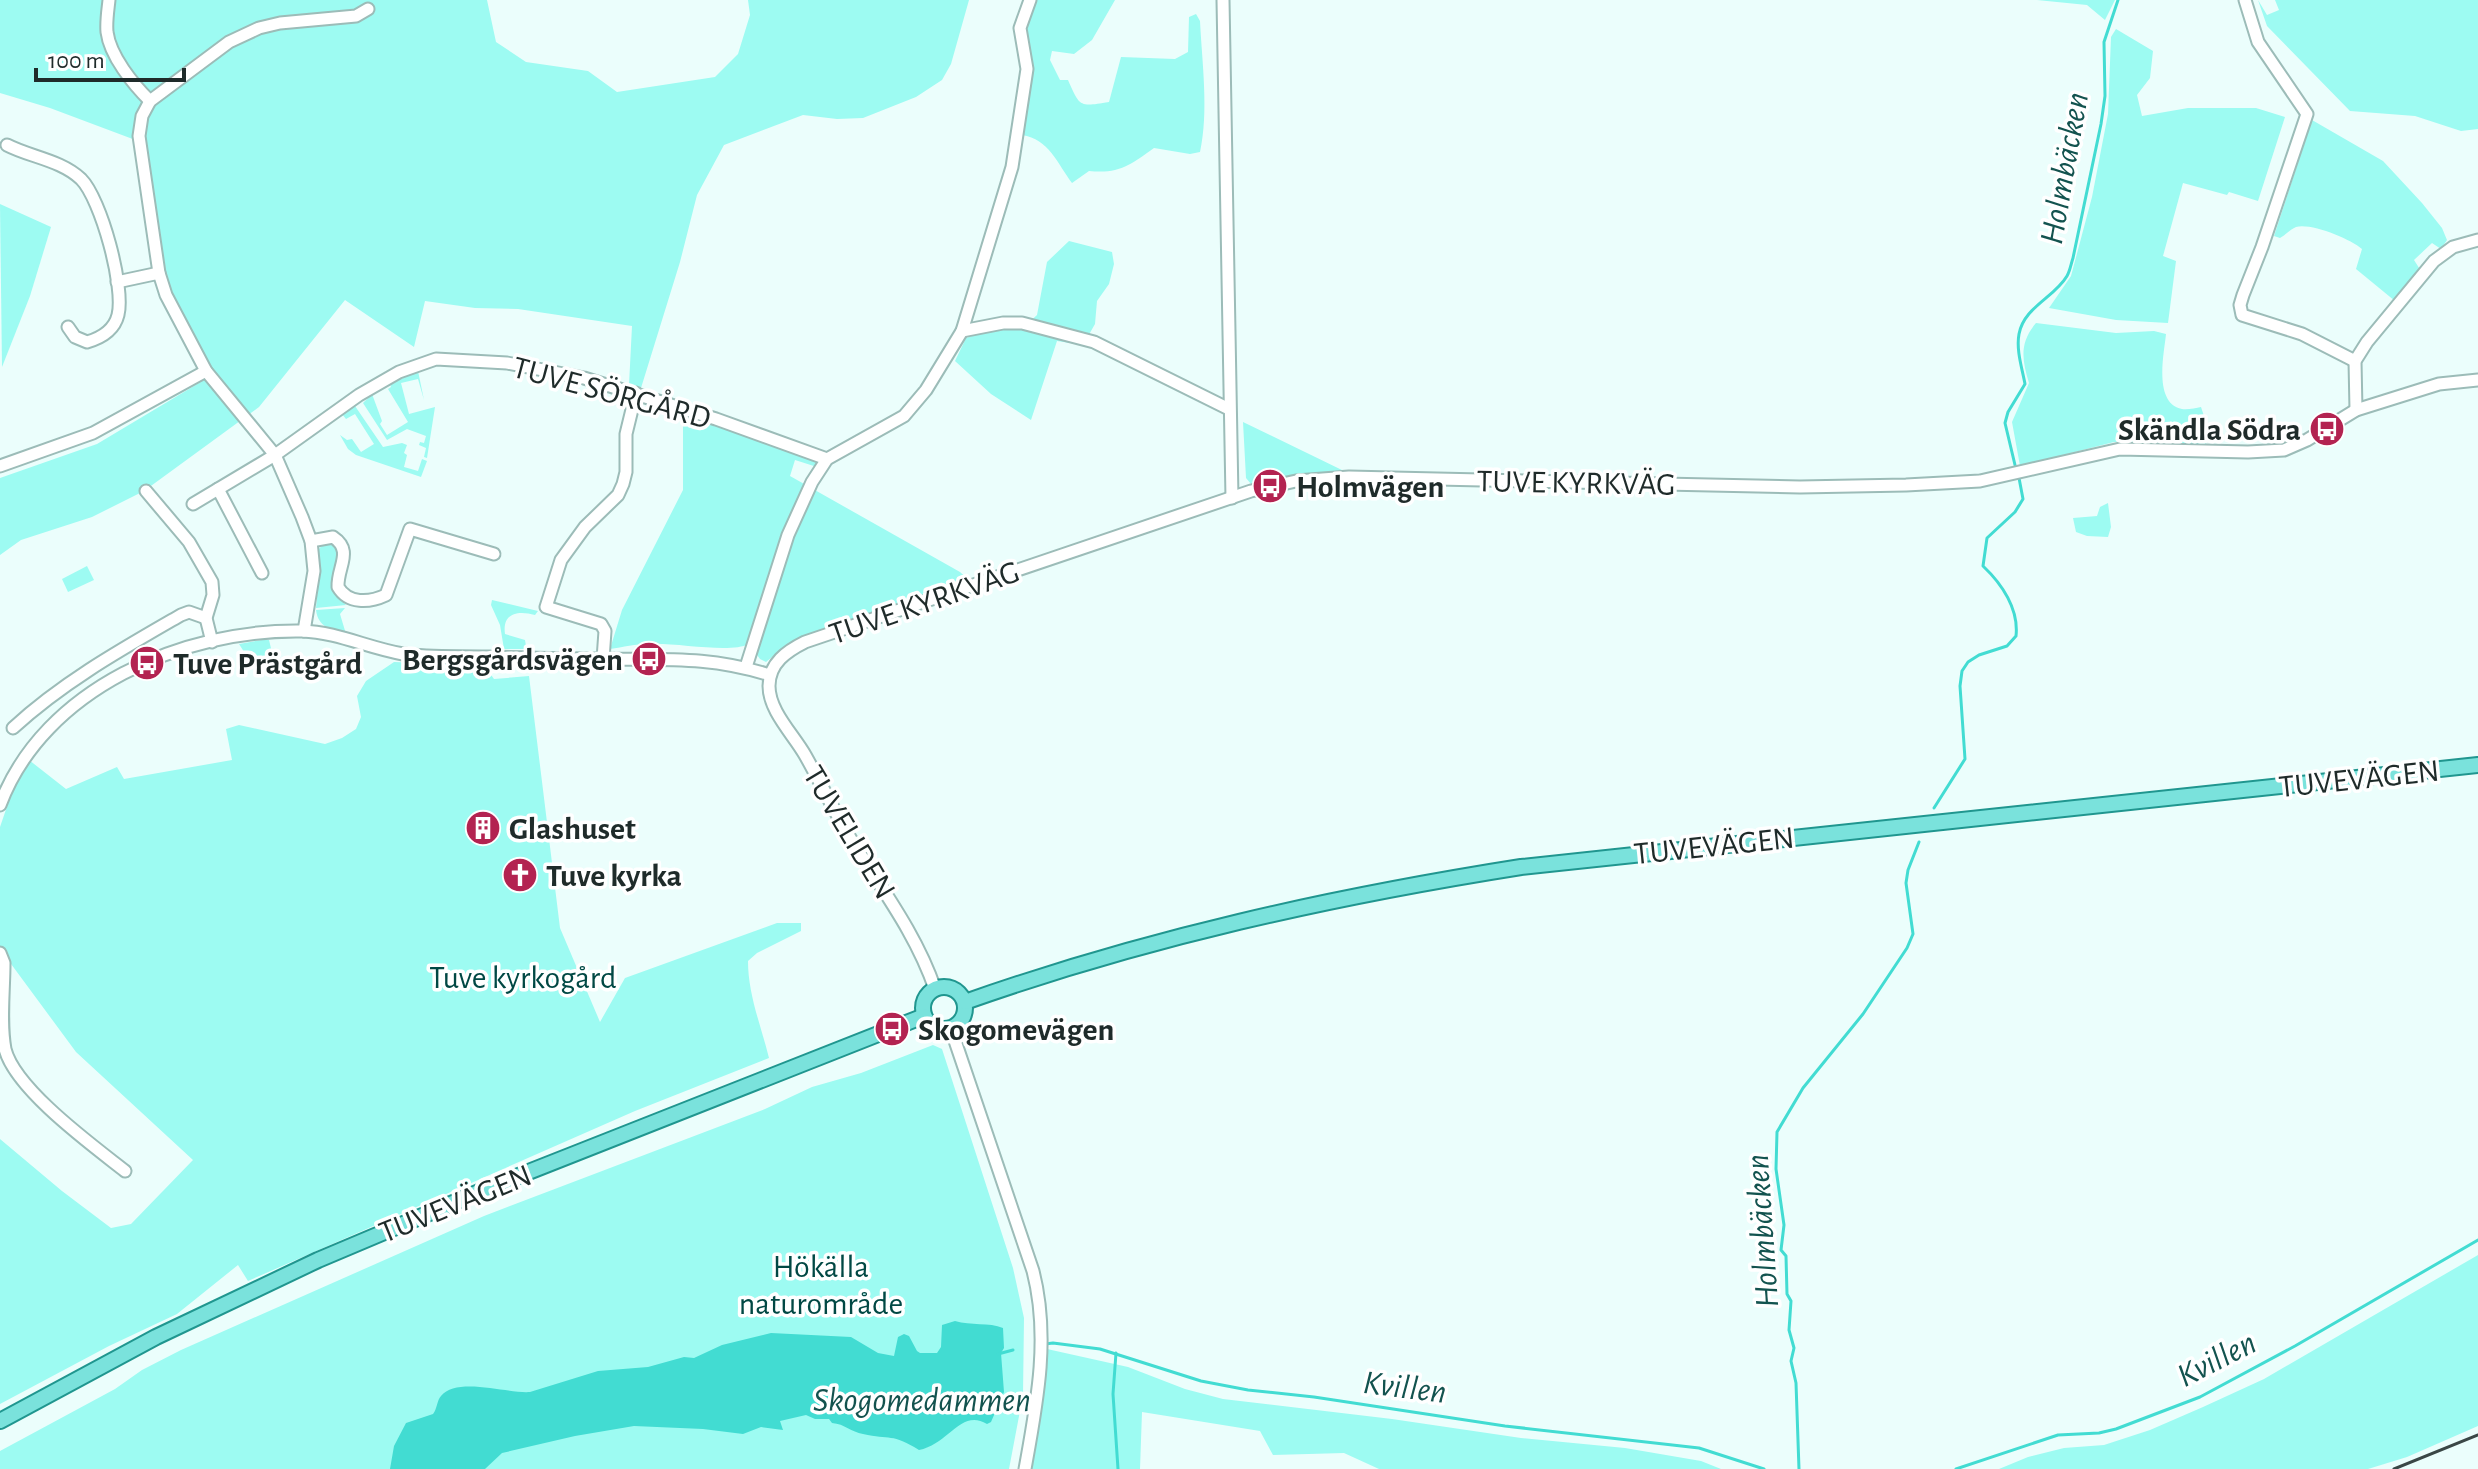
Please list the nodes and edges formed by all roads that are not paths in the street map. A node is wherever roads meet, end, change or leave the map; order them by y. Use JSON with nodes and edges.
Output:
{"nodes":[{"id":1,"x":109,"y":0,"type":"edge"},
{"id":2,"x":1030,"y":0,"type":"edge"},
{"id":3,"x":1223,"y":0,"type":"edge"},
{"id":4,"x":2245,"y":0,"type":"edge"},
{"id":5,"x":368,"y":9,"type":"dead end"},
{"id":6,"x":150,"y":101,"type":"junction"},
{"id":7,"x":7,"y":145,"type":"dead end"},
{"id":8,"x":2478,"y":240,"type":"edge"},
{"id":9,"x":159,"y":273,"type":"junction"},
{"id":10,"x":117,"y":282,"type":"junction"},
{"id":11,"x":68,"y":327,"type":"dead end"},
{"id":12,"x":962,"y":331,"type":"junction"},
{"id":13,"x":2355,"y":361,"type":"junction"},
{"id":14,"x":206,"y":371,"type":"junction"},
{"id":15,"x":2478,"y":380,"type":"edge"},
{"id":16,"x":636,"y":393,"type":"junction"},
{"id":17,"x":1229,"y":409,"type":"junction"},
{"id":18,"x":2356,"y":410,"type":"junction"},
{"id":19,"x":275,"y":455,"type":"junction"},
{"id":20,"x":827,"y":459,"type":"junction"},
{"id":21,"x":2,"y":462,"type":"edge"},
{"id":22,"x":218,"y":489,"type":"junction"},
{"id":23,"x":146,"y":491,"type":"dead end"},
{"id":24,"x":1232,"y":498,"type":"junction"},
{"id":25,"x":193,"y":504,"type":"dead end"},
{"id":26,"x":311,"y":541,"type":"junction"},
{"id":27,"x":494,"y":554,"type":"dead end"},
{"id":28,"x":262,"y":573,"type":"dead end"},
{"id":29,"x":206,"y":618,"type":"junction"},
{"id":30,"x":304,"y":631,"type":"junction"},
{"id":31,"x":212,"y":642,"type":"junction"},
{"id":32,"x":603,"y":659,"type":"junction"},
{"id":33,"x":746,"y":667,"type":"junction"},
{"id":34,"x":770,"y":675,"type":"junction"},
{"id":35,"x":13,"y":728,"type":"dead end"},
{"id":36,"x":2478,"y":765,"type":"edge"},
{"id":37,"x":0,"y":805,"type":"edge"},
{"id":38,"x":0,"y":953,"type":"edge"},
{"id":39,"x":935,"y":989,"type":"junction"},
{"id":40,"x":965,"y":1002,"type":"junction"},
{"id":41,"x":924,"y":1016,"type":"junction"},
{"id":42,"x":951,"y":1029,"type":"junction"},
{"id":43,"x":125,"y":1171,"type":"dead end"},
{"id":44,"x":0,"y":1421,"type":"edge"},
{"id":45,"x":1025,"y":1469,"type":"edge"}],
"edges":[{"from":1,"to":6,"type":"street"},
{"from":2,"to":12,"type":"street"},
{"from":3,"to":17,"type":"street"},
{"from":4,"to":13,"type":"street"},
{"from":5,"to":6,"type":"street"},
{"from":6,"to":9,"type":"street"},
{"from":7,"to":10,"type":"street"},
{"from":8,"to":13,"type":"street"},
{"from":9,"to":10,"type":"street"},
{"from":9,"to":14,"type":"street"},
{"from":10,"to":11,"type":"street"},
{"from":12,"to":17,"type":"street"},
{"from":12,"to":20,"type":"street"},
{"from":13,"to":18,"type":"street"},
{"from":14,"to":19,"type":"street"},
{"from":14,"to":21,"type":"street"},
{"from":15,"to":18,"type":"street","name":"TUVE KYRKVÄG"},
{"from":16,"to":19,"type":"street","name":"TUVE SÖRGÅRD"},
{"from":16,"to":20,"type":"street","name":"TUVE SÖRGÅRD"},
{"from":16,"to":32,"type":"street"},
{"from":17,"to":24,"type":"street"},
{"from":18,"to":24,"type":"street","name":"TUVE KYRKVÄG"},
{"from":19,"to":22,"type":"street","name":"TUVE SÖRGÅRD"},
{"from":19,"to":26,"type":"street"},
{"from":20,"to":33,"type":"street"},
{"from":22,"to":25,"type":"street","name":"TUVE SÖRGÅRD"},
{"from":22,"to":28,"type":"street"},
{"from":23,"to":29,"type":"street"},
{"from":24,"to":34,"type":"street","name":"TUVE KYRKVÄG"},
{"from":26,"to":27,"type":"street"},
{"from":26,"to":30,"type":"street"},
{"from":29,"to":31,"type":"street"},
{"from":29,"to":35,"type":"street"},
{"from":30,"to":31,"type":"street"},
{"from":30,"to":32,"type":"street"},
{"from":31,"to":37,"type":"street"},
{"from":32,"to":33,"type":"street"},
{"from":33,"to":34,"type":"street"},
{"from":34,"to":39,"type":"street","name":"TUVELIDEN"},
{"from":36,"to":40,"type":"main road","name":"TUVEVÄGEN"},
{"from":38,"to":43,"type":"street"},
{"from":39,"to":40,"type":"main road"},
{"from":39,"to":41,"type":"main road"},
{"from":40,"to":42,"type":"main road"},
{"from":41,"to":42,"type":"main road"},
{"from":41,"to":44,"type":"main road","name":"TUVEVÄGEN"},
{"from":42,"to":45,"type":"street"}]}
